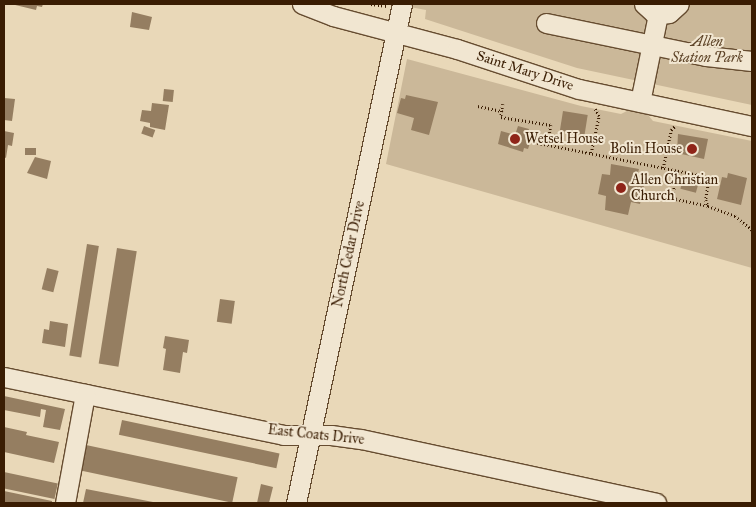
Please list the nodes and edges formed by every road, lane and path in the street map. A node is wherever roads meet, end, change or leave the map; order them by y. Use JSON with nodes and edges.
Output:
{"nodes":[{"id":1,"x":302,"y":4,"type":"edge"},
{"id":2,"x":371,"y":4,"type":"edge"},
{"id":3,"x":679,"y":4,"type":"edge"},
{"id":4,"x":401,"y":6,"type":"edge"},
{"id":5,"x":651,"y":9,"type":"edge"},
{"id":6,"x":546,"y":23,"type":"dead end"},
{"id":7,"x":396,"y":33,"type":"junction"},
{"id":8,"x":652,"y":44,"type":"junction"},
{"id":9,"x":752,"y":61,"type":"edge"},
{"id":10,"x":640,"y":102,"type":"junction"},
{"id":11,"x":503,"y":104,"type":"dead end"},
{"id":12,"x":478,"y":106,"type":"dead end"},
{"id":13,"x":594,"y":107,"type":"dead end"},
{"id":14,"x":502,"y":111,"type":"junction"},
{"id":15,"x":752,"y":126,"type":"edge"},
{"id":16,"x":671,"y":130,"type":"dead end"},
{"id":17,"x":534,"y":142,"type":"dead end"},
{"id":18,"x":548,"y":145,"type":"junction"},
{"id":19,"x":591,"y":153,"type":"junction"},
{"id":20,"x":664,"y":168,"type":"junction"},
{"id":21,"x":678,"y":170,"type":"junction"},
{"id":22,"x":708,"y":206,"type":"junction"},
{"id":23,"x":752,"y":229,"type":"edge"},
{"id":24,"x":4,"y":377,"type":"edge"},
{"id":25,"x":85,"y":394,"type":"junction"},
{"id":26,"x":311,"y":435,"type":"junction"},
{"id":27,"x":65,"y":503,"type":"edge"},
{"id":28,"x":296,"y":503,"type":"edge"},
{"id":29,"x":656,"y":503,"type":"edge"}],
"edges":[{"from":1,"to":7,"type":"street","name":"Saint Mary Drive"},
{"from":2,"to":4,"type":"path"},
{"from":3,"to":5,"type":"street"},
{"from":4,"to":7,"type":"street","name":"North Cedar Drive"},
{"from":5,"to":8,"type":"street"},
{"from":6,"to":8,"type":"street"},
{"from":7,"to":10,"type":"street","name":"Saint Mary Drive"},
{"from":7,"to":26,"type":"street","name":"North Cedar Drive"},
{"from":8,"to":9,"type":"street"},
{"from":8,"to":10,"type":"street"},
{"from":10,"to":15,"type":"street","name":"Saint Mary Drive"},
{"from":11,"to":14,"type":"path"},
{"from":12,"to":14,"type":"path"},
{"from":13,"to":19,"type":"path"},
{"from":14,"to":18,"type":"path"},
{"from":16,"to":20,"type":"path"},
{"from":17,"to":18,"type":"path"},
{"from":18,"to":19,"type":"path"},
{"from":19,"to":20,"type":"path"},
{"from":20,"to":21,"type":"path"},
{"from":21,"to":22,"type":"path"},
{"from":21,"to":22,"type":"path"},
{"from":22,"to":23,"type":"path"},
{"from":24,"to":25,"type":"street","name":"East Coats Drive"},
{"from":25,"to":26,"type":"street","name":"East Coats Drive"},
{"from":25,"to":27,"type":"street"},
{"from":26,"to":28,"type":"street","name":"North Cedar Drive"},
{"from":26,"to":29,"type":"street","name":"East Coats Drive"}]}
